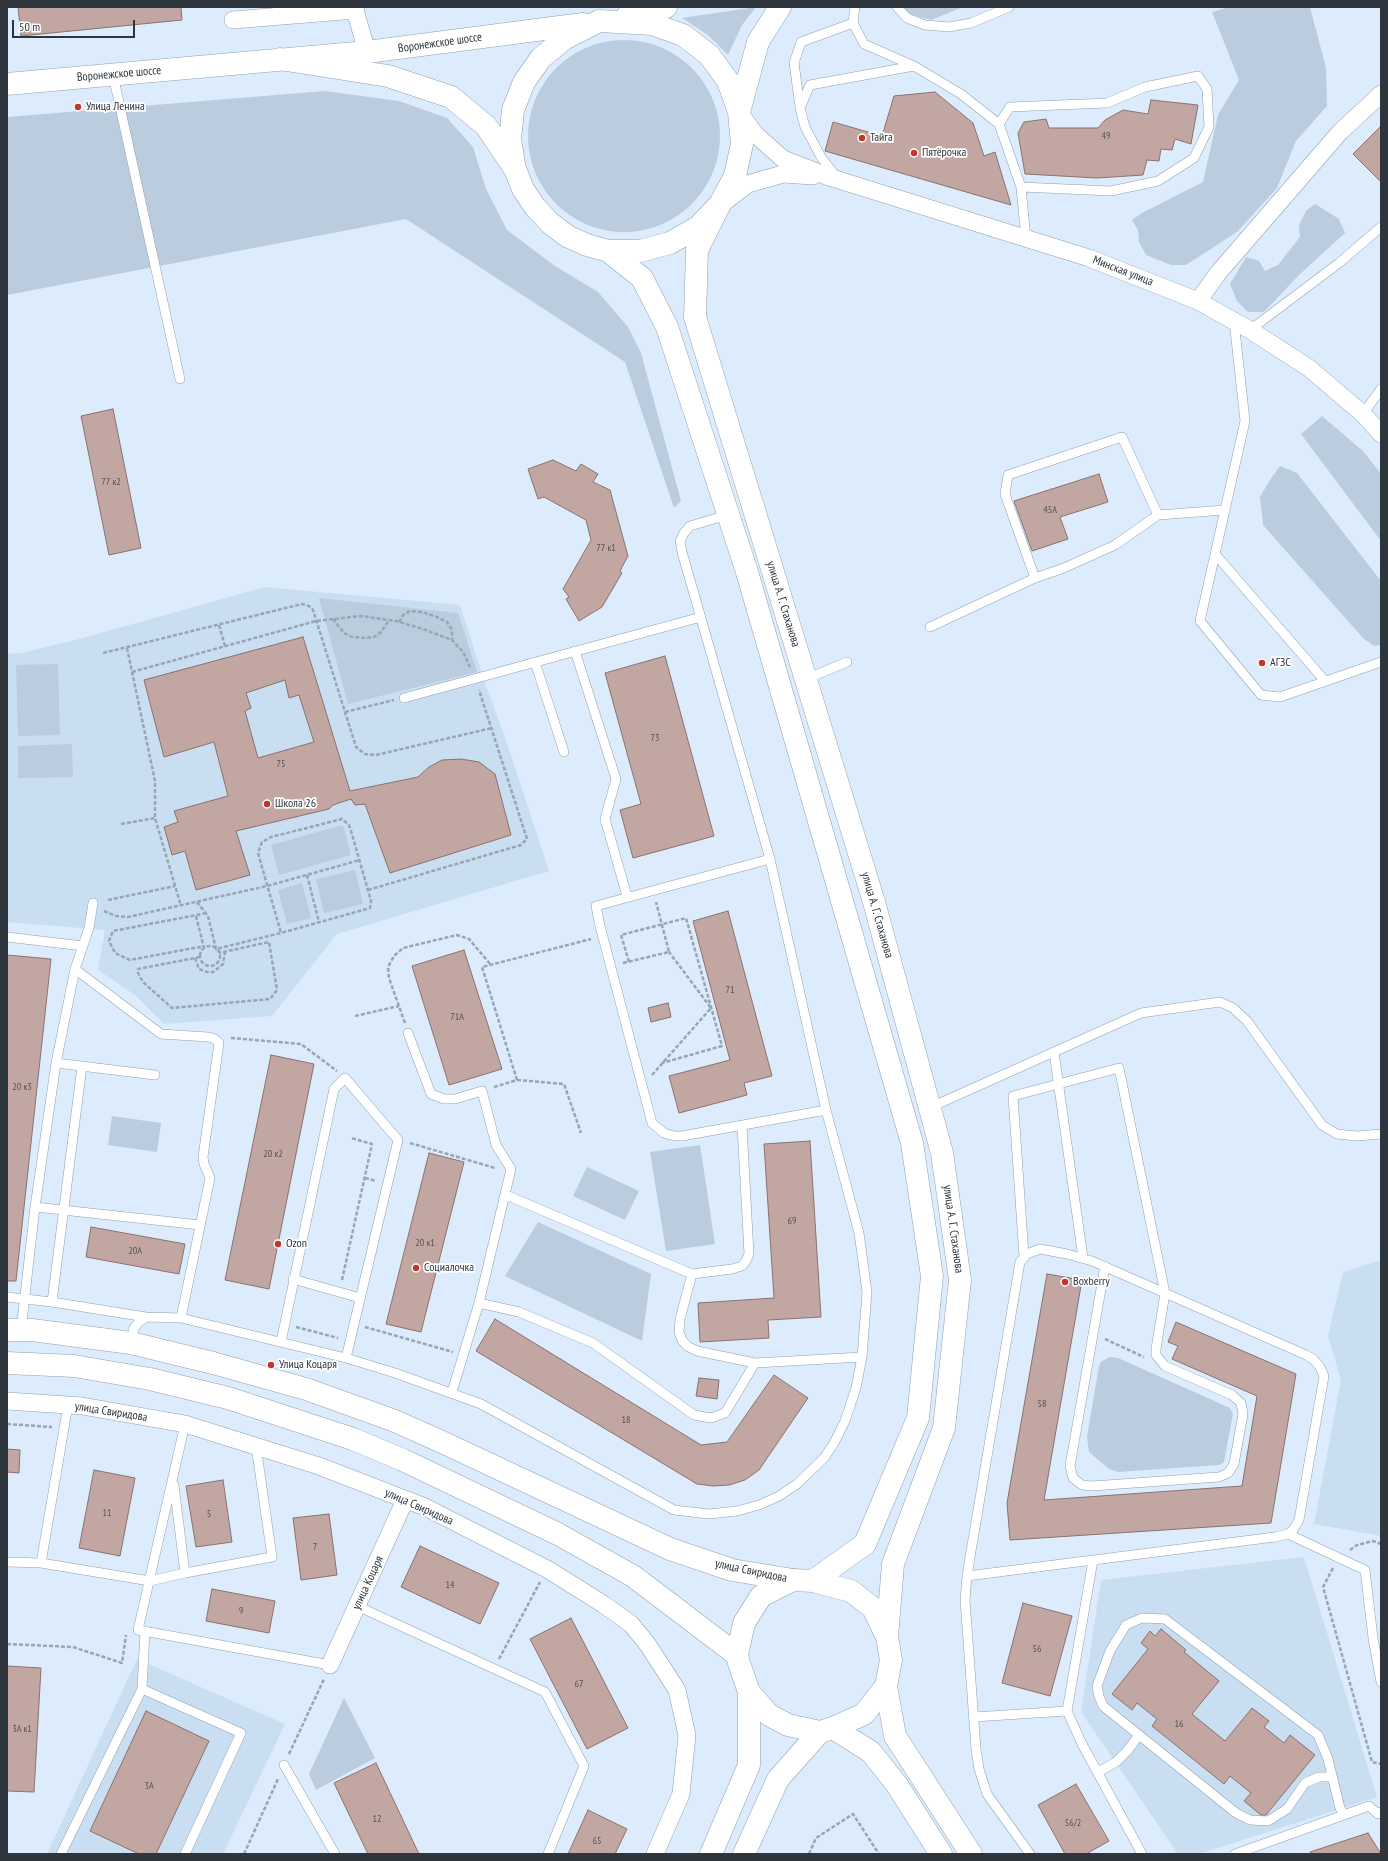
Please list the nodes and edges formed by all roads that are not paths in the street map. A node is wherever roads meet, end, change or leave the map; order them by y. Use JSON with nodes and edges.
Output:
{"nodes":[{"id":1,"x":666,"y":7,"type":"edge"},
{"id":2,"x":780,"y":7,"type":"edge"},
{"id":3,"x":855,"y":7,"type":"edge"},
{"id":4,"x":897,"y":7,"type":"edge"},
{"id":5,"x":1009,"y":7,"type":"edge"},
{"id":6,"x":355,"y":8,"type":"edge"},
{"id":7,"x":233,"y":20,"type":"dead end"},
{"id":8,"x":599,"y":21,"type":"junction"},
{"id":9,"x":853,"y":23,"type":"junction"},
{"id":10,"x":367,"y":52,"type":"junction"},
{"id":11,"x":280,"y":60,"type":"junction"},
{"id":12,"x":914,"y":66,"type":"junction"},
{"id":13,"x":113,"y":75,"type":"junction"},
{"id":14,"x":7,"y":84,"type":"edge"},
{"id":15,"x":1381,"y":94,"type":"edge"},
{"id":16,"x":800,"y":108,"type":"junction"},
{"id":17,"x":740,"y":112,"type":"junction"},
{"id":18,"x":1000,"y":124,"type":"junction"},
{"id":19,"x":515,"y":169,"type":"junction"},
{"id":20,"x":834,"y":178,"type":"junction"},
{"id":21,"x":1021,"y":187,"type":"junction"},
{"id":22,"x":720,"y":204,"type":"junction"},
{"id":23,"x":1381,"y":227,"type":"edge"},
{"id":24,"x":1026,"y":239,"type":"junction"},
{"id":25,"x":608,"y":250,"type":"junction"},
{"id":26,"x":1198,"y":301,"type":"junction"},
{"id":27,"x":1234,"y":321,"type":"junction"},
{"id":28,"x":1250,"y":330,"type":"junction"},
{"id":29,"x":180,"y":379,"type":"dead end"},
{"id":30,"x":1381,"y":389,"type":"edge"},
{"id":31,"x":1362,"y":414,"type":"junction"},
{"id":32,"x":1381,"y":434,"type":"edge"},
{"id":33,"x":1225,"y":510,"type":"junction"},
{"id":34,"x":728,"y":515,"type":"junction"},
{"id":35,"x":1158,"y":515,"type":"junction"},
{"id":36,"x":1215,"y":554,"type":"junction"},
{"id":37,"x":1035,"y":578,"type":"junction"},
{"id":38,"x":701,"y":617,"type":"junction"},
{"id":39,"x":930,"y":627,"type":"dead end"},
{"id":40,"x":575,"y":651,"type":"junction"},
{"id":41,"x":535,"y":662,"type":"junction"},
{"id":42,"x":847,"y":662,"type":"dead end"},
{"id":43,"x":1381,"y":662,"type":"edge"},
{"id":44,"x":806,"y":679,"type":"junction"},
{"id":45,"x":1325,"y":681,"type":"junction"},
{"id":46,"x":404,"y":698,"type":"road end"},
{"id":47,"x":564,"y":752,"type":"dead end"},
{"id":48,"x":770,"y":858,"type":"junction"},
{"id":49,"x":627,"y":896,"type":"junction"},
{"id":50,"x":92,"y":904,"type":"road end"},
{"id":51,"x":7,"y":937,"type":"edge"},
{"id":52,"x":83,"y":946,"type":"junction"},
{"id":53,"x":75,"y":969,"type":"junction"},
{"id":54,"x":408,"y":1033,"type":"road end"},
{"id":55,"x":1054,"y":1052,"type":"junction"},
{"id":56,"x":56,"y":1063,"type":"junction"},
{"id":57,"x":82,"y":1066,"type":"junction"},
{"id":58,"x":155,"y":1075,"type":"dead end"},
{"id":59,"x":1058,"y":1084,"type":"junction"},
{"id":60,"x":930,"y":1108,"type":"junction"},
{"id":61,"x":826,"y":1110,"type":"junction"},
{"id":62,"x":742,"y":1126,"type":"junction"},
{"id":63,"x":1381,"y":1134,"type":"edge"},
{"id":64,"x":506,"y":1195,"type":"junction"},
{"id":65,"x":35,"y":1207,"type":"junction"},
{"id":66,"x":65,"y":1210,"type":"junction"},
{"id":67,"x":200,"y":1225,"type":"junction"},
{"id":68,"x":1024,"y":1257,"type":"junction"},
{"id":69,"x":1083,"y":1258,"type":"junction"},
{"id":70,"x":1104,"y":1266,"type":"junction"},
{"id":71,"x":692,"y":1274,"type":"junction"},
{"id":72,"x":293,"y":1279,"type":"junction"},
{"id":73,"x":1165,"y":1293,"type":"junction"},
{"id":74,"x":7,"y":1298,"type":"edge"},
{"id":75,"x":360,"y":1298,"type":"junction"},
{"id":76,"x":24,"y":1299,"type":"junction"},
{"id":77,"x":52,"y":1302,"type":"junction"},
{"id":78,"x":479,"y":1303,"type":"junction"},
{"id":79,"x":146,"y":1317,"type":"junction"},
{"id":80,"x":181,"y":1318,"type":"junction"},
{"id":81,"x":14,"y":1330,"type":"edge"},
{"id":82,"x":281,"y":1342,"type":"junction"},
{"id":83,"x":131,"y":1344,"type":"junction"},
{"id":84,"x":862,"y":1357,"type":"junction"},
{"id":85,"x":346,"y":1358,"type":"junction"},
{"id":86,"x":7,"y":1363,"type":"edge"},
{"id":87,"x":755,"y":1363,"type":"junction"},
{"id":88,"x":452,"y":1392,"type":"junction"},
{"id":89,"x":7,"y":1401,"type":"edge"},
{"id":90,"x":68,"y":1405,"type":"junction"},
{"id":91,"x":185,"y":1424,"type":"junction"},
{"id":92,"x":256,"y":1446,"type":"junction"},
{"id":93,"x":173,"y":1480,"type":"junction"},
{"id":94,"x":405,"y":1500,"type":"junction"},
{"id":95,"x":1288,"y":1534,"type":"junction"},
{"id":96,"x":1093,"y":1560,"type":"junction"},
{"id":97,"x":7,"y":1562,"type":"edge"},
{"id":98,"x":41,"y":1562,"type":"junction"},
{"id":99,"x":185,"y":1573,"type":"junction"},
{"id":100,"x":967,"y":1576,"type":"junction"},
{"id":101,"x":150,"y":1581,"type":"junction"},
{"id":102,"x":803,"y":1581,"type":"junction"},
{"id":103,"x":357,"y":1606,"type":"junction"},
{"id":104,"x":142,"y":1631,"type":"junction"},
{"id":105,"x":887,"y":1637,"type":"junction"},
{"id":106,"x":737,"y":1655,"type":"junction"},
{"id":107,"x":330,"y":1665,"type":"joint"},
{"id":108,"x":1381,"y":1682,"type":"edge"},
{"id":109,"x":886,"y":1686,"type":"junction"},
{"id":110,"x":142,"y":1690,"type":"junction"},
{"id":111,"x":749,"y":1692,"type":"junction"},
{"id":112,"x":1067,"y":1712,"type":"junction"},
{"id":113,"x":974,"y":1717,"type":"junction"},
{"id":114,"x":826,"y":1730,"type":"junction"},
{"id":115,"x":1139,"y":1735,"type":"junction"},
{"id":116,"x":284,"y":1765,"type":"dead end"},
{"id":117,"x":1098,"y":1772,"type":"junction"},
{"id":118,"x":1332,"y":1777,"type":"junction"},
{"id":119,"x":1344,"y":1815,"type":"junction"},
{"id":120,"x":1380,"y":1815,"type":"edge"},
{"id":121,"x":61,"y":1854,"type":"edge"},
{"id":122,"x":185,"y":1854,"type":"edge"},
{"id":123,"x":335,"y":1854,"type":"edge"},
{"id":124,"x":548,"y":1854,"type":"edge"},
{"id":125,"x":655,"y":1854,"type":"edge"},
{"id":126,"x":711,"y":1854,"type":"edge"},
{"id":127,"x":744,"y":1854,"type":"edge"},
{"id":128,"x":941,"y":1854,"type":"edge"},
{"id":129,"x":971,"y":1854,"type":"edge"},
{"id":130,"x":1030,"y":1854,"type":"edge"},
{"id":131,"x":1142,"y":1854,"type":"edge"},
{"id":132,"x":1235,"y":1854,"type":"edge"}],
"edges":[{"from":1,"to":8,"type":"main road","name":"Воронежское шоссе"},
{"from":2,"to":17,"type":"main road","name":"Воронежское шоссе"},
{"from":3,"to":9,"type":"lane"},
{"from":4,"to":5,"type":"lane"},
{"from":6,"to":7,"type":"street"},
{"from":6,"to":10,"type":"street"},
{"from":8,"to":10,"type":"main road","name":"Воронежское шоссе"},
{"from":8,"to":17,"type":"main road","name":"Воронежское шоссе"},
{"from":8,"to":19,"type":"main road","name":"Воронежское шоссе"},
{"from":9,"to":12,"type":"lane"},
{"from":9,"to":16,"type":"lane"},
{"from":10,"to":11,"type":"main road","name":"Воронежское шоссе"},
{"from":11,"to":13,"type":"main road","name":"Воронежское шоссе"},
{"from":11,"to":19,"type":"main road","name":"Воронежское шоссе"},
{"from":12,"to":16,"type":"lane"},
{"from":12,"to":18,"type":"lane"},
{"from":13,"to":14,"type":"main road","name":"Воронежское шоссе"},
{"from":13,"to":29,"type":"lane"},
{"from":15,"to":26,"type":"street"},
{"from":16,"to":20,"type":"lane"},
{"from":17,"to":20,"type":"street"},
{"from":17,"to":22,"type":"main road","name":"Воронежское шоссе"},
{"from":18,"to":21,"type":"lane"},
{"from":18,"to":21,"type":"lane"},
{"from":19,"to":25,"type":"main road","name":"Воронежское шоссе"},
{"from":20,"to":22,"type":"street"},
{"from":20,"to":24,"type":"street","name":"Минская улица"},
{"from":21,"to":24,"type":"lane"},
{"from":22,"to":25,"type":"main road","name":"Воронежское шоссе"},
{"from":22,"to":44,"type":"main road","name":"улица А. Г. Стаханова"},
{"from":23,"to":28,"type":"lane"},
{"from":24,"to":26,"type":"street","name":"Минская улица"},
{"from":25,"to":34,"type":"main road"},
{"from":26,"to":27,"type":"street","name":"Минская улица"},
{"from":27,"to":28,"type":"street","name":"Минская улица"},
{"from":27,"to":33,"type":"lane"},
{"from":28,"to":31,"type":"street","name":"Минская улица"},
{"from":30,"to":31,"type":"lane"},
{"from":31,"to":32,"type":"street","name":"Минская улица"},
{"from":33,"to":35,"type":"lane"},
{"from":33,"to":36,"type":"lane"},
{"from":34,"to":38,"type":"lane"},
{"from":34,"to":102,"type":"main road"},
{"from":35,"to":37,"type":"lane"},
{"from":35,"to":37,"type":"lane"},
{"from":36,"to":45,"type":"lane"},
{"from":36,"to":45,"type":"lane"},
{"from":37,"to":39,"type":"lane"},
{"from":38,"to":40,"type":"lane"},
{"from":38,"to":48,"type":"lane"},
{"from":40,"to":41,"type":"lane"},
{"from":40,"to":49,"type":"lane"},
{"from":41,"to":46,"type":"lane"},
{"from":41,"to":47,"type":"lane"},
{"from":42,"to":44,"type":"lane"},
{"from":43,"to":45,"type":"lane"},
{"from":44,"to":60,"type":"main road","name":"улица А. Г. Стаханова"},
{"from":48,"to":49,"type":"lane"},
{"from":48,"to":61,"type":"lane"},
{"from":49,"to":62,"type":"lane"},
{"from":50,"to":52,"type":"lane"},
{"from":51,"to":52,"type":"lane"},
{"from":52,"to":53,"type":"lane"},
{"from":53,"to":56,"type":"lane"},
{"from":53,"to":67,"type":"lane"},
{"from":54,"to":64,"type":"lane"},
{"from":55,"to":59,"type":"lane"},
{"from":55,"to":60,"type":"lane"},
{"from":55,"to":63,"type":"lane"},
{"from":56,"to":57,"type":"lane"},
{"from":56,"to":65,"type":"lane"},
{"from":57,"to":58,"type":"lane"},
{"from":57,"to":66,"type":"lane"},
{"from":59,"to":68,"type":"lane"},
{"from":59,"to":69,"type":"lane"},
{"from":59,"to":73,"type":"lane"},
{"from":60,"to":105,"type":"main road","name":"улица А. Г. Стаханова"},
{"from":61,"to":62,"type":"lane"},
{"from":61,"to":84,"type":"lane"},
{"from":62,"to":71,"type":"lane"},
{"from":64,"to":71,"type":"lane"},
{"from":64,"to":78,"type":"lane"},
{"from":65,"to":66,"type":"lane"},
{"from":65,"to":76,"type":"lane"},
{"from":66,"to":67,"type":"lane"},
{"from":66,"to":77,"type":"lane"},
{"from":67,"to":80,"type":"lane"},
{"from":68,"to":69,"type":"lane"},
{"from":68,"to":100,"type":"lane"},
{"from":69,"to":70,"type":"lane"},
{"from":70,"to":73,"type":"lane"},
{"from":70,"to":73,"type":"lane"},
{"from":71,"to":87,"type":"lane"},
{"from":72,"to":75,"type":"lane"},
{"from":72,"to":75,"type":"lane"},
{"from":72,"to":82,"type":"lane"},
{"from":73,"to":95,"type":"lane"},
{"from":74,"to":76,"type":"lane"},
{"from":75,"to":85,"type":"lane"},
{"from":76,"to":77,"type":"lane"},
{"from":76,"to":81,"type":"lane"},
{"from":77,"to":79,"type":"lane"},
{"from":78,"to":87,"type":"lane"},
{"from":78,"to":88,"type":"lane"},
{"from":79,"to":80,"type":"lane"},
{"from":79,"to":83,"type":"lane"},
{"from":80,"to":82,"type":"lane"},
{"from":81,"to":83,"type":"main road","name":"улица Свиридова"},
{"from":82,"to":85,"type":"lane"},
{"from":83,"to":102,"type":"main road","name":"улица Свиридова"},
{"from":84,"to":87,"type":"lane"},
{"from":84,"to":88,"type":"lane"},
{"from":85,"to":88,"type":"lane"},
{"from":86,"to":106,"type":"main road"},
{"from":89,"to":90,"type":"street","name":"улица Свиридова"},
{"from":90,"to":91,"type":"street","name":"улица Свиридова"},
{"from":90,"to":98,"type":"lane"},
{"from":91,"to":92,"type":"street","name":"улица Свиридова"},
{"from":91,"to":93,"type":"lane"},
{"from":92,"to":94,"type":"street","name":"улица Свиридова"},
{"from":92,"to":99,"type":"lane"},
{"from":93,"to":99,"type":"lane"},
{"from":93,"to":101,"type":"lane"},
{"from":94,"to":103,"type":"street","name":"улица Коцаря"},
{"from":94,"to":125,"type":"street","name":"улица Свиридова"},
{"from":95,"to":96,"type":"lane"},
{"from":95,"to":108,"type":"lane"},
{"from":96,"to":100,"type":"lane"},
{"from":96,"to":112,"type":"lane"},
{"from":97,"to":98,"type":"lane"},
{"from":98,"to":101,"type":"lane"},
{"from":99,"to":101,"type":"lane"},
{"from":100,"to":113,"type":"lane"},
{"from":101,"to":104,"type":"lane"},
{"from":102,"to":105,"type":"main road","name":"улица Свиридова"},
{"from":102,"to":106,"type":"main road"},
{"from":103,"to":107,"type":"street","name":"улица Коцаря"},
{"from":103,"to":124,"type":"lane"},
{"from":104,"to":107,"type":"lane"},
{"from":104,"to":110,"type":"lane"},
{"from":105,"to":109,"type":"main road"},
{"from":106,"to":111,"type":"main road"},
{"from":109,"to":114,"type":"main road"},
{"from":109,"to":129,"type":"main road"},
{"from":110,"to":121,"type":"lane"},
{"from":110,"to":122,"type":"lane"},
{"from":111,"to":114,"type":"main road"},
{"from":111,"to":126,"type":"main road"},
{"from":112,"to":113,"type":"lane"},
{"from":112,"to":117,"type":"lane"},
{"from":113,"to":130,"type":"lane"},
{"from":114,"to":127,"type":"main road"},
{"from":114,"to":128,"type":"main road"},
{"from":115,"to":117,"type":"lane"},
{"from":115,"to":118,"type":"lane"},
{"from":115,"to":118,"type":"lane"},
{"from":116,"to":123,"type":"lane"},
{"from":117,"to":131,"type":"lane"},
{"from":118,"to":119,"type":"lane"},
{"from":119,"to":120,"type":"lane"},
{"from":119,"to":132,"type":"lane"}]}
